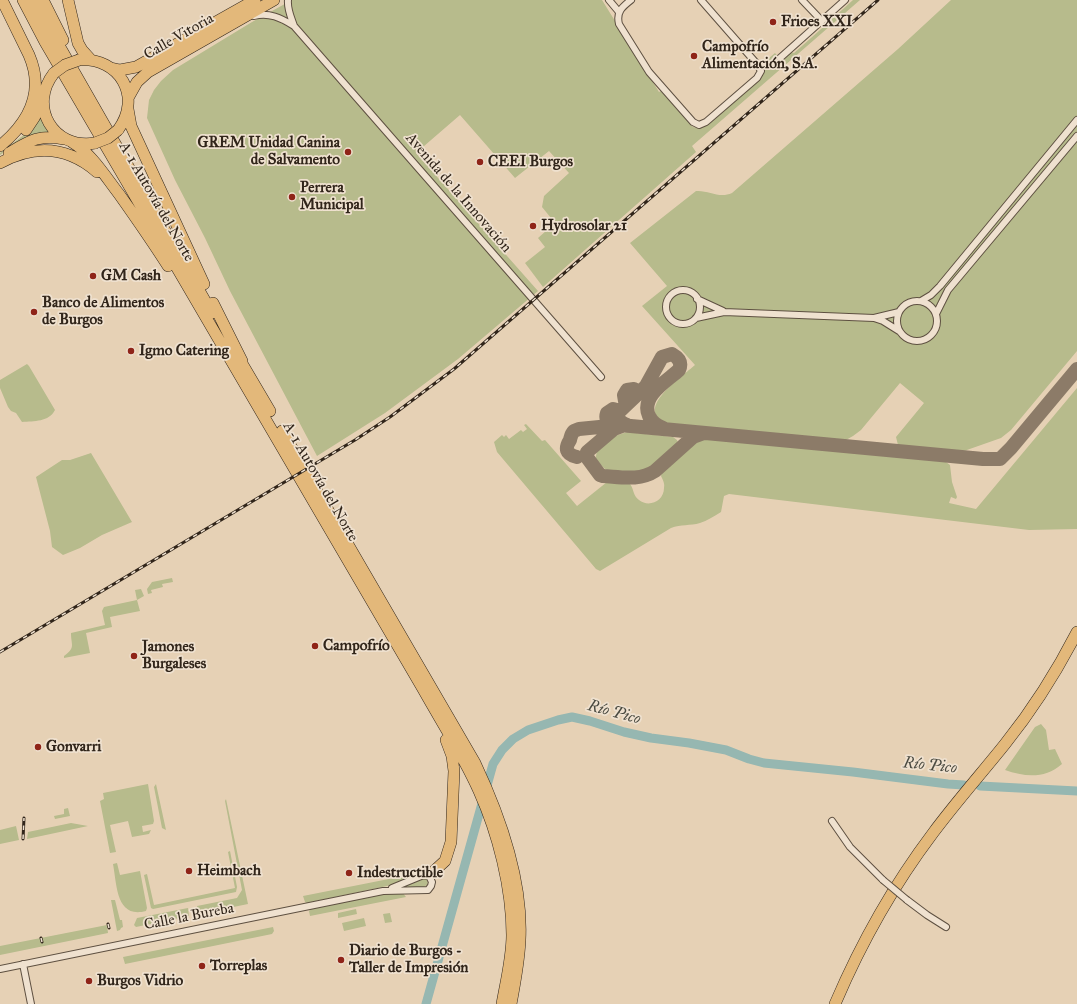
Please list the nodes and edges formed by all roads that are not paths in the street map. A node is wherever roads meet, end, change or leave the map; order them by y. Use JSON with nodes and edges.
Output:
{"nodes":[{"id":1,"x":23,"y":0,"type":"edge"},
{"id":2,"x":33,"y":0,"type":"edge"},
{"id":3,"x":43,"y":0,"type":"edge"},
{"id":4,"x":68,"y":0,"type":"edge"},
{"id":5,"x":255,"y":0,"type":"edge"},
{"id":6,"x":274,"y":0,"type":"edge"},
{"id":7,"x":288,"y":0,"type":"edge"},
{"id":8,"x":609,"y":0,"type":"edge"},
{"id":9,"x":631,"y":0,"type":"edge"},
{"id":10,"x":702,"y":0,"type":"edge"},
{"id":11,"x":802,"y":0,"type":"edge"},
{"id":12,"x":845,"y":0,"type":"edge"},
{"id":13,"x":4,"y":4,"type":"edge"},
{"id":14,"x":618,"y":12,"type":"junction"},
{"id":15,"x":254,"y":16,"type":"dead end"},
{"id":16,"x":822,"y":21,"type":"junction"},
{"id":17,"x":294,"y":26,"type":"junction"},
{"id":18,"x":780,"y":58,"type":"dead end"},
{"id":19,"x":91,"y":60,"type":"junction"},
{"id":20,"x":111,"y":68,"type":"junction"},
{"id":21,"x":44,"y":94,"type":"junction"},
{"id":22,"x":128,"y":104,"type":"junction"},
{"id":23,"x":101,"y":119,"type":"junction"},
{"id":24,"x":1077,"y":120,"type":"edge"},
{"id":25,"x":1077,"y":136,"type":"edge"},
{"id":26,"x":69,"y":141,"type":"junction"},
{"id":27,"x":0,"y":146,"type":"edge"},
{"id":28,"x":0,"y":149,"type":"edge"},
{"id":29,"x":0,"y":159,"type":"edge"},
{"id":30,"x":0,"y":163,"type":"edge"},
{"id":31,"x":144,"y":229,"type":"junction"},
{"id":32,"x":697,"y":299,"type":"junction"},
{"id":33,"x":921,"y":301,"type":"junction"},
{"id":34,"x":724,"y":312,"type":"junction"},
{"id":35,"x":899,"y":312,"type":"junction"},
{"id":36,"x":936,"y":314,"type":"junction"},
{"id":37,"x":696,"y":318,"type":"junction"},
{"id":38,"x":874,"y":318,"type":"junction"},
{"id":39,"x":899,"y":331,"type":"junction"},
{"id":40,"x":248,"y":374,"type":"junction"},
{"id":41,"x":601,"y":377,"type":"dead end"},
{"id":42,"x":247,"y":387,"type":"junction"},
{"id":43,"x":387,"y":628,"type":"junction"},
{"id":44,"x":1077,"y":632,"type":"edge"},
{"id":45,"x":832,"y":821,"type":"dead end"},
{"id":46,"x":428,"y":874,"type":"junction"},
{"id":47,"x":383,"y":891,"type":"junction"},
{"id":48,"x":946,"y":927,"type":"dead end"},
{"id":49,"x":22,"y":964,"type":"junction"},
{"id":50,"x":0,"y":969,"type":"edge"},
{"id":51,"x":31,"y":1004,"type":"edge"},
{"id":52,"x":502,"y":1004,"type":"edge"},
{"id":53,"x":511,"y":1004,"type":"edge"},
{"id":54,"x":835,"y":1004,"type":"edge"}],
"edges":[{"from":1,"to":42,"type":"highway","name":"A-1 Autovía del Norte"},
{"from":2,"to":23,"type":"highway","name":"A-1 Autovía del Norte"},
{"from":3,"to":23,"type":"highway"},
{"from":4,"to":19,"type":"highway"},
{"from":5,"to":20,"type":"highway","name":"Calle Vitoria"},
{"from":6,"to":22,"type":"highway","name":"Calle Vitoria"},
{"from":7,"to":17,"type":"street","name":"Avenida de la Innovación"},
{"from":8,"to":14,"type":"street"},
{"from":9,"to":14,"type":"street"},
{"from":10,"to":14,"type":"street"},
{"from":11,"to":16,"type":"street"},
{"from":12,"to":16,"type":"street"},
{"from":13,"to":21,"type":"highway"},
{"from":13,"to":27,"type":"highway"},
{"from":15,"to":17,"type":"street","name":"Avenida de la Innovación"},
{"from":16,"to":18,"type":"street"},
{"from":17,"to":41,"type":"street","name":"Avenida de la Innovación"},
{"from":19,"to":20,"type":"highway"},
{"from":19,"to":21,"type":"highway","bridge":true},
{"from":20,"to":22,"type":"highway"},
{"from":21,"to":26,"type":"highway"},
{"from":21,"to":28,"type":"highway"},
{"from":22,"to":26,"type":"highway","bridge":true},
{"from":22,"to":40,"type":"highway"},
{"from":23,"to":40,"type":"highway","name":"A-1 Autovía del Norte"},
{"from":24,"to":33,"type":"street"},
{"from":25,"to":36,"type":"street"},
{"from":26,"to":29,"type":"highway"},
{"from":26,"to":31,"type":"highway"},
{"from":30,"to":31,"type":"highway"},
{"from":31,"to":42,"type":"highway"},
{"from":32,"to":34,"type":"street"},
{"from":32,"to":37,"type":"street"},
{"from":32,"to":37,"type":"street"},
{"from":33,"to":35,"type":"street"},
{"from":33,"to":36,"type":"street"},
{"from":34,"to":37,"type":"street"},
{"from":34,"to":38,"type":"street"},
{"from":35,"to":38,"type":"street"},
{"from":35,"to":39,"type":"street"},
{"from":36,"to":39,"type":"street"},
{"from":38,"to":39,"type":"street"},
{"from":40,"to":53,"type":"highway","name":"A-1 Autovía del Norte"},
{"from":42,"to":43,"type":"highway","name":"A-1 Autovía del Norte"},
{"from":43,"to":46,"type":"highway"},
{"from":43,"to":52,"type":"highway","name":"A-1 Autovía del Norte"},
{"from":44,"to":54,"type":"highway"},
{"from":45,"to":48,"type":"street","bridge":true},
{"from":46,"to":47,"type":"street","name":"Calle la Bureba"},
{"from":46,"to":47,"type":"street","name":"Calle la Bureba"},
{"from":47,"to":49,"type":"street","name":"Calle la Bureba"},
{"from":49,"to":50,"type":"street","name":"Calle la Bureba"},
{"from":49,"to":51,"type":"street"}]}
